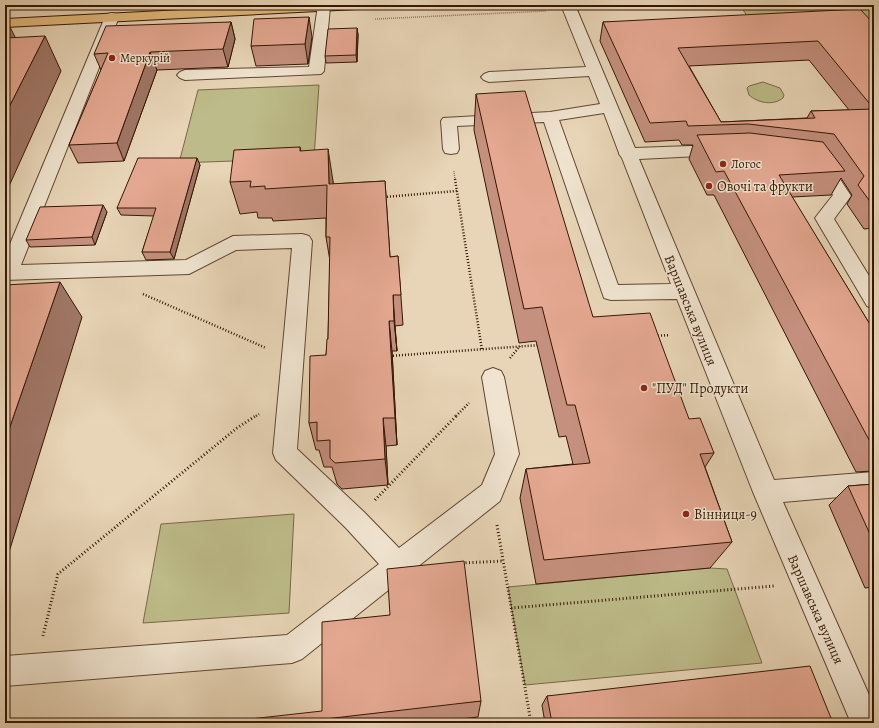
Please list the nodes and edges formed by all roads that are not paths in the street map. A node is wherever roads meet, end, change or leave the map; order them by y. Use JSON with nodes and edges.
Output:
{"nodes":[{"id":1,"x":357,"y":5,"type":"edge"},
{"id":2,"x":568,"y":5,"type":"edge"},
{"id":3,"x":323,"y":7,"type":"junction"},
{"id":4,"x":248,"y":8,"type":"edge"},
{"id":5,"x":112,"y":17,"type":"junction"},
{"id":6,"x":5,"y":22,"type":"edge"},
{"id":7,"x":594,"y":71,"type":"junction"},
{"id":8,"x":185,"y":75,"type":"dead end"},
{"id":9,"x":489,"y":77,"type":"dead end"},
{"id":10,"x":608,"y":106,"type":"junction"},
{"id":11,"x":550,"y":117,"type":"junction"},
{"id":12,"x":451,"y":149,"type":"road end"},
{"id":13,"x":740,"y":150,"type":"edge"},
{"id":14,"x":627,"y":154,"type":"junction"},
{"id":15,"x":802,"y":157,"type":"edge"},
{"id":16,"x":6,"y":273,"type":"edge"},
{"id":17,"x":684,"y":291,"type":"junction"},
{"id":18,"x":874,"y":301,"type":"edge"},
{"id":19,"x":493,"y":377,"type":"road end"},
{"id":20,"x":874,"y":483,"type":"edge"},
{"id":21,"x":766,"y":492,"type":"junction"},
{"id":22,"x":398,"y":566,"type":"junction"},
{"id":23,"x":5,"y":671,"type":"edge"},
{"id":24,"x":866,"y":723,"type":"edge"}],
"edges":[{"from":1,"to":3,"type":"main road"},
{"from":2,"to":7,"type":"street","name":"Варшавська вулиця"},
{"from":3,"to":4,"type":"main road"},
{"from":3,"to":8,"type":"street"},
{"from":4,"to":5,"type":"main road"},
{"from":5,"to":6,"type":"main road"},
{"from":5,"to":16,"type":"street"},
{"from":7,"to":9,"type":"street"},
{"from":7,"to":10,"type":"street","name":"Варшавська вулиця"},
{"from":10,"to":11,"type":"street"},
{"from":10,"to":14,"type":"street","name":"Варшавська вулиця"},
{"from":11,"to":12,"type":"street"},
{"from":11,"to":17,"type":"street"},
{"from":13,"to":14,"type":"street"},
{"from":14,"to":17,"type":"street","name":"Варшавська вулиця"},
{"from":15,"to":18,"type":"street"},
{"from":16,"to":22,"type":"street"},
{"from":17,"to":21,"type":"street","name":"Варшавська вулиця"},
{"from":19,"to":22,"type":"street"},
{"from":20,"to":21,"type":"street"},
{"from":21,"to":24,"type":"street","name":"Варшавська вулиця"},
{"from":22,"to":23,"type":"street"}]}
